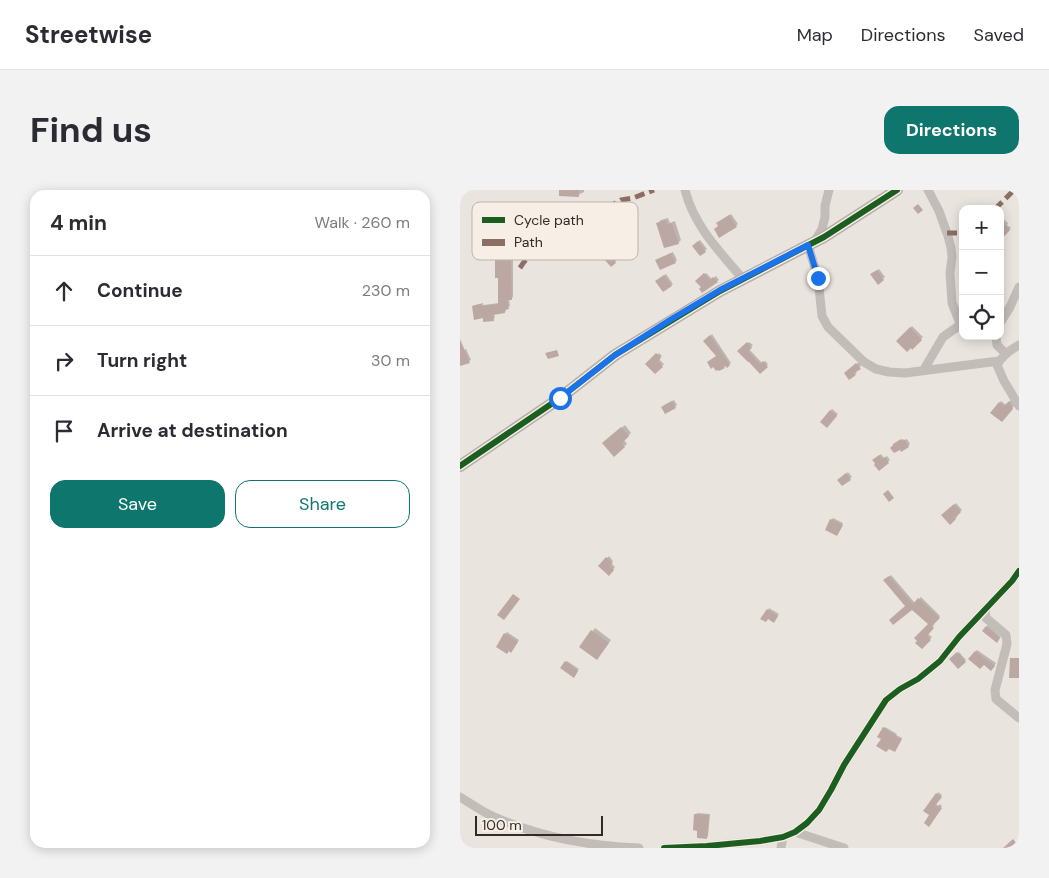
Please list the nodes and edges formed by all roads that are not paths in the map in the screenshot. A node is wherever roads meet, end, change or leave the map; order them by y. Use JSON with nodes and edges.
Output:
{"nodes":[{"id":1,"x":685,"y":190,"type":"edge"},
{"id":2,"x":829,"y":190,"type":"edge"},
{"id":3,"x":897,"y":190,"type":"edge"},
{"id":4,"x":928,"y":190,"type":"edge"},
{"id":5,"x":812,"y":243,"type":"junction"},
{"id":6,"x":742,"y":280,"type":"junction"},
{"id":7,"x":1019,"y":287,"type":"edge"},
{"id":8,"x":1004,"y":317,"type":"edge"},
{"id":9,"x":996,"y":340,"type":"edge"},
{"id":10,"x":1019,"y":345,"type":"edge"},
{"id":11,"x":1002,"y":358,"type":"junction"},
{"id":12,"x":923,"y":371,"type":"junction"},
{"id":13,"x":1019,"y":406,"type":"edge"},
{"id":14,"x":460,"y":466,"type":"edge"},
{"id":15,"x":1019,"y":571,"type":"edge"},
{"id":16,"x":985,"y":609,"type":"junction"},
{"id":17,"x":1019,"y":718,"type":"edge"},
{"id":18,"x":460,"y":797,"type":"edge"},
{"id":19,"x":795,"y":832,"type":"junction"},
{"id":20,"x":783,"y":837,"type":"junction"},
{"id":21,"x":639,"y":848,"type":"edge"},
{"id":22,"x":664,"y":848,"type":"edge"},
{"id":23,"x":781,"y":848,"type":"edge"},
{"id":24,"x":844,"y":848,"type":"edge"}],
"edges":[{"from":1,"to":6,"type":"street"},
{"from":2,"to":5,"type":"street"},
{"from":3,"to":5,"type":"street"},
{"from":4,"to":12,"type":"street"},
{"from":5,"to":6,"type":"street"},
{"from":5,"to":12,"type":"street"},
{"from":6,"to":14,"type":"street"},
{"from":7,"to":8,"type":"street"},
{"from":9,"to":11,"type":"street"},
{"from":10,"to":11,"type":"street"},
{"from":11,"to":12,"type":"street"},
{"from":11,"to":13,"type":"street"},
{"from":15,"to":16,"type":"street"},
{"from":16,"to":17,"type":"street"},
{"from":16,"to":19,"type":"street"},
{"from":18,"to":21,"type":"street"},
{"from":19,"to":20,"type":"street"},
{"from":19,"to":24,"type":"street"},
{"from":20,"to":22,"type":"street"},
{"from":20,"to":23,"type":"street"}]}
